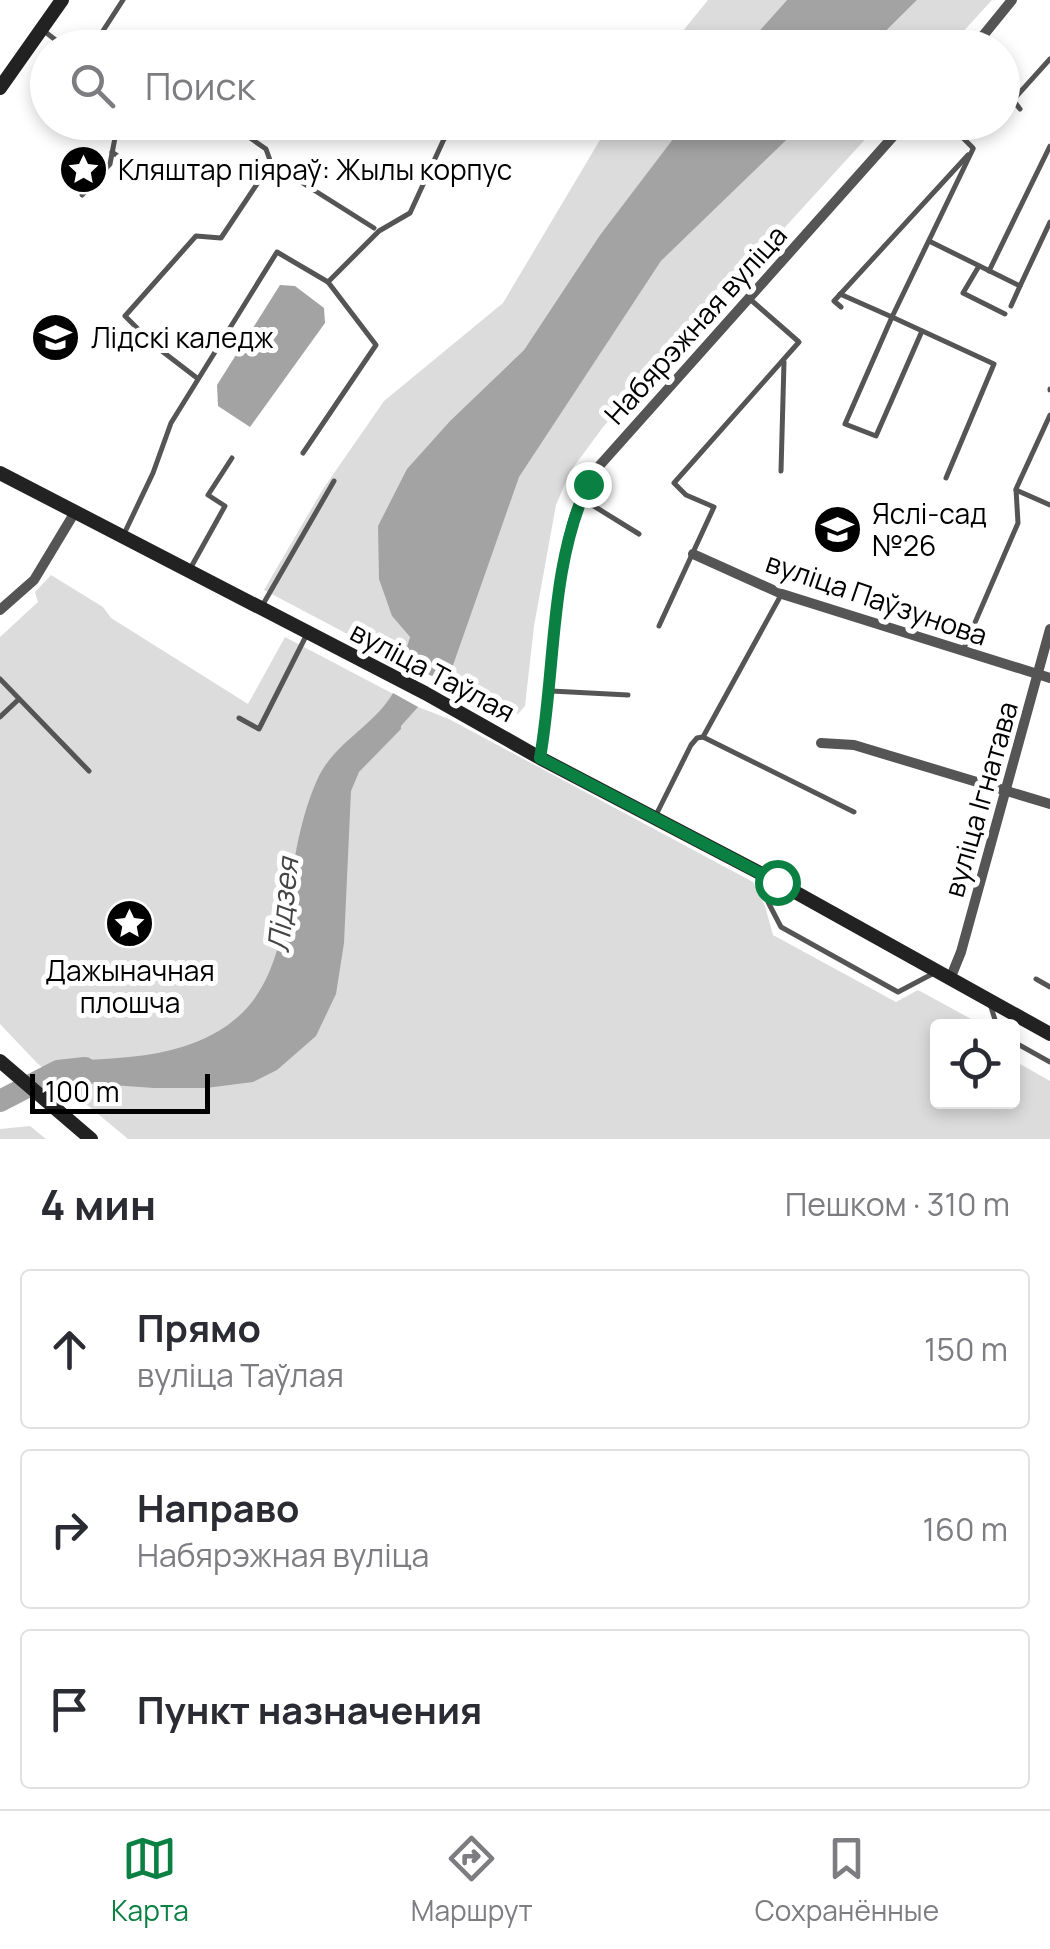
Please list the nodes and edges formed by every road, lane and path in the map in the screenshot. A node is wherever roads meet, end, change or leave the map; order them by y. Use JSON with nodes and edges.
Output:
{"nodes":[{"id":1,"x":62,"y":0,"type":"edge"},
{"id":2,"x":123,"y":0,"type":"edge"},
{"id":3,"x":1012,"y":0,"type":"edge"},
{"id":4,"x":42,"y":29,"type":"edge"},
{"id":5,"x":105,"y":30,"type":"edge"},
{"id":6,"x":988,"y":30,"type":"edge"},
{"id":7,"x":30,"y":46,"type":"edge"},
{"id":8,"x":1050,"y":59,"type":"edge"},
{"id":9,"x":0,"y":88,"type":"edge"},
{"id":10,"x":1020,"y":91,"type":"edge"},
{"id":11,"x":114,"y":140,"type":"edge"},
{"id":12,"x":253,"y":140,"type":"edge"},
{"id":13,"x":444,"y":140,"type":"edge"},
{"id":14,"x":890,"y":140,"type":"edge"},
{"id":15,"x":964,"y":140,"type":"edge"},
{"id":16,"x":1050,"y":146,"type":"edge"},
{"id":17,"x":973,"y":149,"type":"junction"},
{"id":18,"x":112,"y":152,"type":"junction"},
{"id":19,"x":271,"y":163,"type":"junction"},
{"id":20,"x":152,"y":180,"type":"dead end"},
{"id":21,"x":82,"y":195,"type":"dead end"},
{"id":22,"x":1050,"y":222,"type":"edge"},
{"id":23,"x":374,"y":228,"type":"dead end"},
{"id":24,"x":929,"y":242,"type":"junction"},
{"id":25,"x":979,"y":266,"type":"junction"},
{"id":26,"x":989,"y":271,"type":"junction"},
{"id":27,"x":328,"y":282,"type":"junction"},
{"id":28,"x":1020,"y":286,"type":"junction"},
{"id":29,"x":840,"y":294,"type":"junction"},
{"id":30,"x":748,"y":298,"type":"junction"},
{"id":31,"x":1011,"y":306,"type":"dead end"},
{"id":32,"x":841,"y":308,"type":"dead end"},
{"id":33,"x":1005,"y":314,"type":"dead end"},
{"id":34,"x":892,"y":318,"type":"junction"},
{"id":35,"x":922,"y":331,"type":"junction"},
{"id":36,"x":784,"y":359,"type":"junction"},
{"id":37,"x":197,"y":378,"type":"junction"},
{"id":38,"x":1050,"y":415,"type":"edge"},
{"id":39,"x":303,"y":453,"type":"dead end"},
{"id":40,"x":232,"y":458,"type":"dead end"},
{"id":41,"x":781,"y":470,"type":"dead end"},
{"id":42,"x":0,"y":472,"type":"edge"},
{"id":43,"x":946,"y":478,"type":"dead end"},
{"id":44,"x":334,"y":481,"type":"dead end"},
{"id":45,"x":1016,"y":489,"type":"junction"},
{"id":46,"x":581,"y":498,"type":"junction"},
{"id":47,"x":1050,"y":505,"type":"edge"},
{"id":48,"x":74,"y":512,"type":"junction"},
{"id":49,"x":639,"y":534,"type":"dead end"},
{"id":50,"x":123,"y":537,"type":"junction"},
{"id":51,"x":693,"y":554,"type":"junction"},
{"id":52,"x":189,"y":572,"type":"junction"},
{"id":53,"x":782,"y":594,"type":"junction"},
{"id":54,"x":260,"y":609,"type":"junction"},
{"id":55,"x":0,"y":610,"type":"edge"},
{"id":56,"x":659,"y":626,"type":"dead end"},
{"id":57,"x":1050,"y":629,"type":"edge"},
{"id":58,"x":307,"y":633,"type":"junction"},
{"id":59,"x":963,"y":651,"type":"junction"},
{"id":60,"x":1044,"y":677,"type":"edge"},
{"id":61,"x":0,"y":679,"type":"edge"},
{"id":62,"x":551,"y":691,"type":"junction"},
{"id":63,"x":628,"y":696,"type":"dead end"},
{"id":64,"x":19,"y":699,"type":"junction"},
{"id":65,"x":0,"y":716,"type":"edge"},
{"id":66,"x":239,"y":718,"type":"dead end"},
{"id":67,"x":703,"y":737,"type":"junction"},
{"id":68,"x":821,"y":742,"type":"dead end"},
{"id":69,"x":540,"y":758,"type":"junction"},
{"id":70,"x":89,"y":771,"type":"dead end"},
{"id":71,"x":1006,"y":790,"type":"junction"},
{"id":72,"x":1050,"y":804,"type":"edge"},
{"id":73,"x":854,"y":812,"type":"dead end"},
{"id":74,"x":654,"y":818,"type":"junction"},
{"id":75,"x":777,"y":882,"type":"junction"},
{"id":76,"x":944,"y":975,"type":"junction"},
{"id":77,"x":1036,"y":980,"type":"dead end"},
{"id":78,"x":1050,"y":986,"type":"edge"},
{"id":79,"x":989,"y":999,"type":"junction"},
{"id":80,"x":995,"y":1019,"type":"edge"},
{"id":81,"x":1050,"y":1034,"type":"edge"},
{"id":82,"x":1020,"y":1045,"type":"edge"},
{"id":83,"x":0,"y":1061,"type":"edge"},
{"id":84,"x":1050,"y":1062,"type":"edge"},
{"id":85,"x":90,"y":1139,"type":"edge"}],
"edges":[{"from":1,"to":4,"type":"main road"},
{"from":2,"to":5,"type":"lane"},
{"from":3,"to":6,"type":"street"},
{"from":7,"to":9,"type":"main road"},
{"from":8,"to":10,"type":"lane"},
{"from":11,"to":18,"type":"lane"},
{"from":12,"to":19,"type":"lane"},
{"from":13,"to":27,"type":"lane"},
{"from":14,"to":30,"type":"street","name":"Набярэжная вуліца"},
{"from":15,"to":17,"type":"lane"},
{"from":16,"to":26,"type":"lane"},
{"from":17,"to":24,"type":"lane"},
{"from":17,"to":29,"type":"lane"},
{"from":18,"to":20,"type":"lane"},
{"from":18,"to":21,"type":"lane"},
{"from":19,"to":23,"type":"lane"},
{"from":19,"to":37,"type":"lane"},
{"from":22,"to":28,"type":"lane"},
{"from":24,"to":25,"type":"lane"},
{"from":24,"to":34,"type":"lane"},
{"from":25,"to":26,"type":"lane"},
{"from":25,"to":33,"type":"lane"},
{"from":26,"to":28,"type":"lane"},
{"from":27,"to":37,"type":"lane"},
{"from":27,"to":39,"type":"lane"},
{"from":28,"to":31,"type":"lane"},
{"from":29,"to":32,"type":"lane"},
{"from":29,"to":34,"type":"lane"},
{"from":30,"to":36,"type":"lane"},
{"from":30,"to":46,"type":"street","name":"Набярэжная вуліца"},
{"from":34,"to":35,"type":"lane"},
{"from":34,"to":35,"type":"lane"},
{"from":35,"to":43,"type":"lane"},
{"from":36,"to":41,"type":"lane"},
{"from":36,"to":51,"type":"lane"},
{"from":37,"to":50,"type":"lane"},
{"from":38,"to":45,"type":"lane"},
{"from":40,"to":52,"type":"lane"},
{"from":42,"to":48,"type":"main road","name":"вуліца Таўлая"},
{"from":44,"to":54,"type":"lane"},
{"from":45,"to":47,"type":"lane"},
{"from":45,"to":59,"type":"lane"},
{"from":46,"to":49,"type":"lane"},
{"from":46,"to":62,"type":"street","name":"Набярэжная вуліца"},
{"from":48,"to":50,"type":"main road","name":"вуліца Таўлая"},
{"from":48,"to":55,"type":"street"},
{"from":50,"to":52,"type":"main road","name":"вуліца Таўлая"},
{"from":51,"to":53,"type":"street","name":"вуліца Паўзунова"},
{"from":51,"to":56,"type":"lane"},
{"from":52,"to":54,"type":"main road","name":"вуліца Таўлая"},
{"from":53,"to":59,"type":"street","name":"вуліца Паўзунова"},
{"from":53,"to":67,"type":"lane"},
{"from":54,"to":58,"type":"main road","name":"вуліца Таўлая"},
{"from":57,"to":60,"type":"street","name":"вуліца Ігнатава"},
{"from":58,"to":66,"type":"lane"},
{"from":58,"to":69,"type":"main road","name":"вуліца Таўлая"},
{"from":59,"to":60,"type":"street","name":"вуліца Паўзунова"},
{"from":60,"to":71,"type":"street","name":"вуліца Ігнатава"},
{"from":61,"to":64,"type":"lane"},
{"from":62,"to":63,"type":"lane"},
{"from":62,"to":69,"type":"street","name":"Набярэжная вуліца"},
{"from":64,"to":65,"type":"lane"},
{"from":64,"to":70,"type":"lane"},
{"from":67,"to":73,"type":"lane"},
{"from":67,"to":74,"type":"lane"},
{"from":68,"to":71,"type":"street"},
{"from":69,"to":74,"type":"main road","name":"вуліца Таўлая"},
{"from":71,"to":72,"type":"street"},
{"from":71,"to":76,"type":"street","name":"вуліца Ігнатава"},
{"from":74,"to":75,"type":"main road","name":"вуліца Таўлая"},
{"from":75,"to":76,"type":"main road","name":"вуліца Таўлая"},
{"from":75,"to":76,"type":"lane"},
{"from":76,"to":79,"type":"main road","name":"вуліца Таўлая"},
{"from":77,"to":78,"type":"lane"},
{"from":79,"to":80,"type":"lane"},
{"from":79,"to":81,"type":"main road","name":"вуліца Таўлая"},
{"from":82,"to":84,"type":"lane"},
{"from":83,"to":85,"type":"main road"}]}
